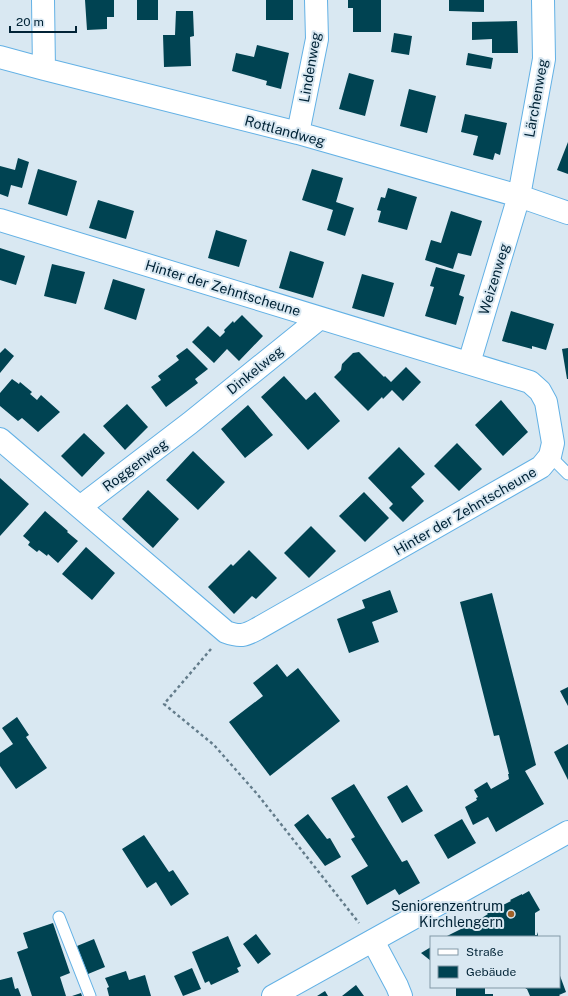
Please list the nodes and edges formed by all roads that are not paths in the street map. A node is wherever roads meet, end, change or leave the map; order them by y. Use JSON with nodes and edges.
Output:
{"nodes":[{"id":1,"x":43,"y":0,"type":"edge"},
{"id":2,"x":316,"y":0,"type":"edge"},
{"id":3,"x":543,"y":0,"type":"edge"},
{"id":4,"x":0,"y":57,"type":"edge"},
{"id":5,"x":44,"y":69,"type":"junction"},
{"id":6,"x":298,"y":133,"type":"junction"},
{"id":7,"x":519,"y":196,"type":"junction"},
{"id":8,"x":568,"y":213,"type":"edge"},
{"id":9,"x":0,"y":220,"type":"edge"},
{"id":10,"x":320,"y":318,"type":"junction"},
{"id":11,"x":469,"y":363,"type":"junction"},
{"id":12,"x":190,"y":423,"type":"joint"},
{"id":13,"x":0,"y":439,"type":"edge"},
{"id":14,"x":550,"y":456,"type":"junction"},
{"id":15,"x":568,"y":474,"type":"edge"},
{"id":16,"x":80,"y":507,"type":"junction"},
{"id":17,"x":568,"y":832,"type":"edge"},
{"id":18,"x":59,"y":917,"type":"dead end"},
{"id":19,"x":373,"y":941,"type":"junction"},
{"id":20,"x":90,"y":996,"type":"edge"},
{"id":21,"x":273,"y":996,"type":"edge"},
{"id":22,"x":401,"y":996,"type":"edge"}],
"edges":[{"from":1,"to":5,"type":"street"},
{"from":2,"to":6,"type":"street","name":"Lindenweg"},
{"from":3,"to":7,"type":"street","name":"Lärchenweg"},
{"from":4,"to":5,"type":"street","name":"Rottlandweg"},
{"from":5,"to":6,"type":"street","name":"Rottlandweg"},
{"from":6,"to":7,"type":"street","name":"Rottlandweg"},
{"from":7,"to":8,"type":"street","name":"Rottlandweg"},
{"from":7,"to":11,"type":"street","name":"Weizenweg"},
{"from":9,"to":10,"type":"street","name":"Hinter der Zehntscheune"},
{"from":10,"to":11,"type":"street","name":"Hinter der Zehntscheune"},
{"from":10,"to":12,"type":"street","name":"Dinkelweg"},
{"from":11,"to":14,"type":"street","name":"Hinter der Zehntscheune"},
{"from":12,"to":16,"type":"street","name":"Roggenweg"},
{"from":13,"to":16,"type":"street"},
{"from":14,"to":15,"type":"lane"},
{"from":14,"to":16,"type":"street","name":"Hinter der Zehntscheune"},
{"from":17,"to":19,"type":"street"},
{"from":18,"to":20,"type":"lane"},
{"from":19,"to":21,"type":"street"},
{"from":19,"to":22,"type":"street"}]}
